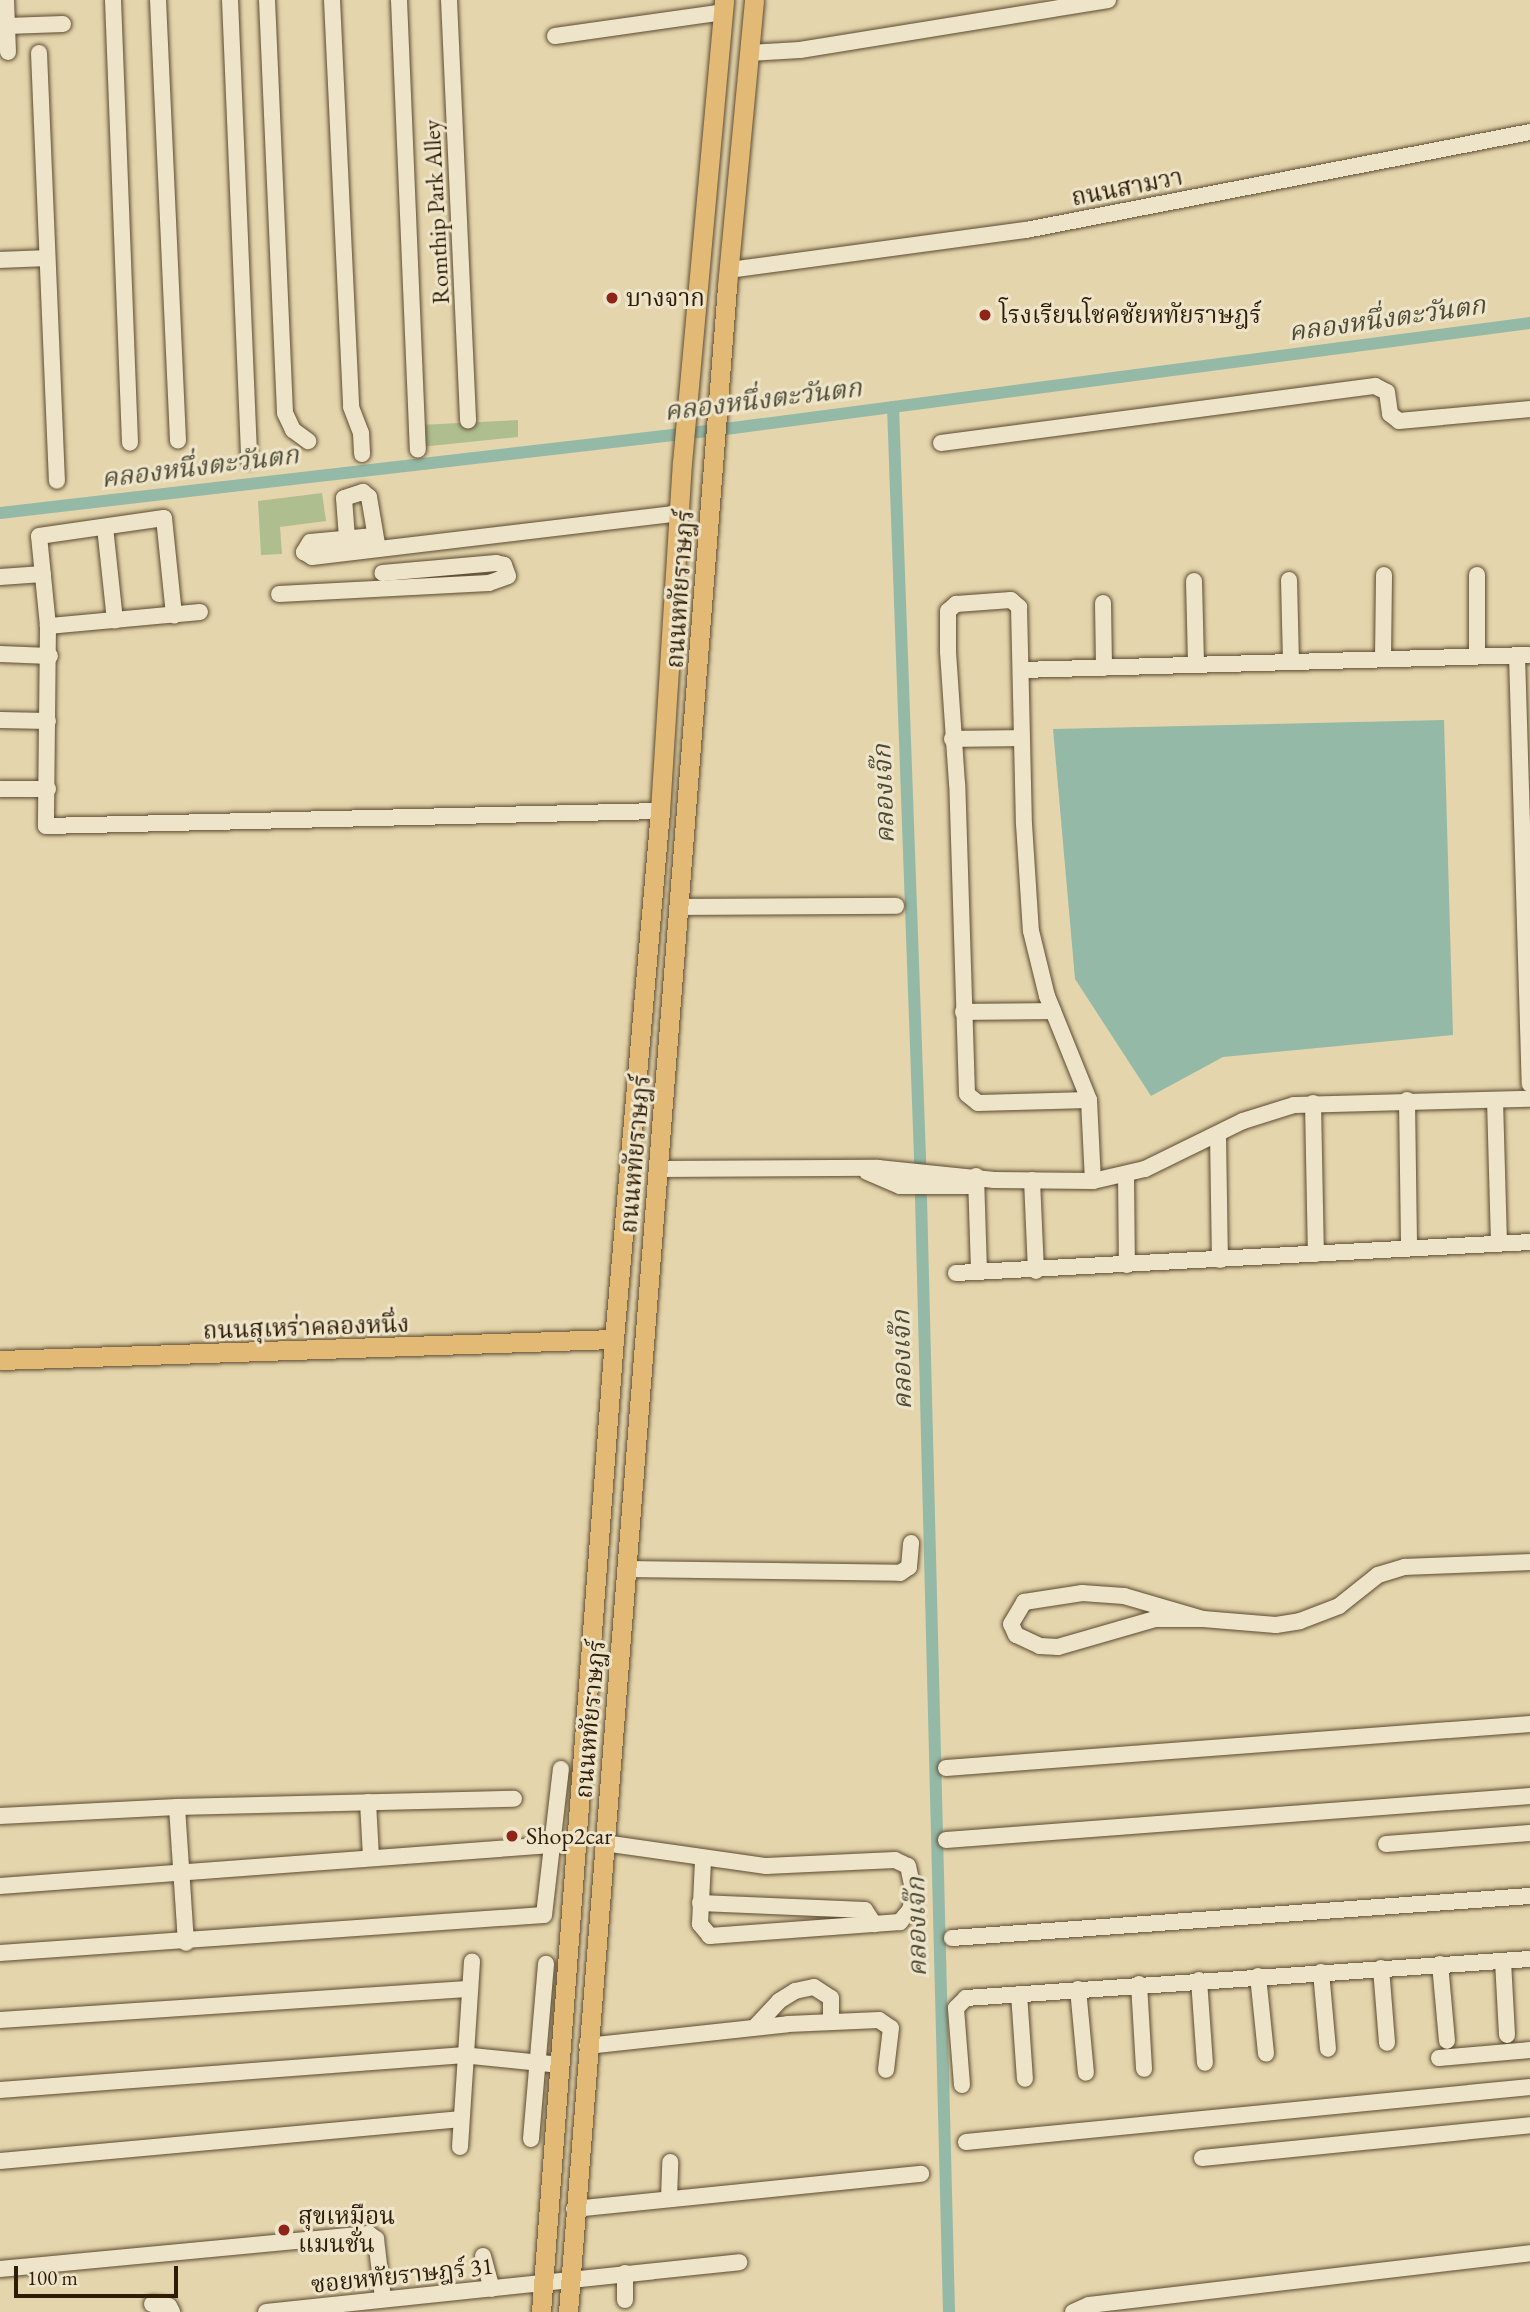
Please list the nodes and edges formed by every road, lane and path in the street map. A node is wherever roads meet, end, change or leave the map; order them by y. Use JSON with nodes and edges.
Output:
{"nodes":[{"id":1,"x":6,"y":0,"type":"edge"},
{"id":2,"x":113,"y":0,"type":"edge"},
{"id":3,"x":158,"y":0,"type":"edge"},
{"id":4,"x":230,"y":0,"type":"edge"},
{"id":5,"x":267,"y":0,"type":"edge"},
{"id":6,"x":332,"y":0,"type":"edge"},
{"id":7,"x":399,"y":0,"type":"edge"},
{"id":8,"x":449,"y":0,"type":"edge"},
{"id":9,"x":754,"y":0,"type":"edge"},
{"id":10,"x":1108,"y":0,"type":"edge"},
{"id":11,"x":724,"y":6,"type":"edge"},
{"id":12,"x":63,"y":24,"type":"dead end"},
{"id":13,"x":7,"y":26,"type":"junction"},
{"id":14,"x":555,"y":36,"type":"dead end"},
{"id":15,"x":8,"y":52,"type":"dead end"},
{"id":16,"x":749,"y":52,"type":"junction"},
{"id":17,"x":39,"y":53,"type":"dead end"},
{"id":18,"x":1530,"y":132,"type":"edge"},
{"id":19,"x":47,"y":258,"type":"junction"},
{"id":20,"x":0,"y":260,"type":"edge"},
{"id":21,"x":729,"y":270,"type":"junction"},
{"id":22,"x":1530,"y":409,"type":"edge"},
{"id":23,"x":468,"y":421,"type":"dead end"},
{"id":24,"x":178,"y":440,"type":"dead end"},
{"id":25,"x":308,"y":441,"type":"dead end"},
{"id":26,"x":130,"y":443,"type":"dead end"},
{"id":27,"x":941,"y":443,"type":"dead end"},
{"id":28,"x":418,"y":450,"type":"dead end"},
{"id":29,"x":362,"y":454,"type":"dead end"},
{"id":30,"x":249,"y":461,"type":"dead end"},
{"id":31,"x":57,"y":481,"type":"dead end"},
{"id":32,"x":680,"y":513,"type":"junction"},
{"id":33,"x":105,"y":527,"type":"junction"},
{"id":34,"x":347,"y":538,"type":"junction"},
{"id":35,"x":377,"y":543,"type":"junction"},
{"id":36,"x":43,"y":574,"type":"junction"},
{"id":37,"x":1384,"y":575,"type":"dead end"},
{"id":38,"x":1477,"y":575,"type":"dead end"},
{"id":39,"x":0,"y":577,"type":"edge"},
{"id":40,"x":1289,"y":580,"type":"dead end"},
{"id":41,"x":382,"y":581,"type":"junction"},
{"id":42,"x":1194,"y":581,"type":"dead end"},
{"id":43,"x":279,"y":594,"type":"dead end"},
{"id":44,"x":1103,"y":603,"type":"dead end"},
{"id":45,"x":200,"y":612,"type":"dead end"},
{"id":46,"x":174,"y":615,"type":"junction"},
{"id":47,"x":115,"y":620,"type":"junction"},
{"id":48,"x":48,"y":625,"type":"junction"},
{"id":49,"x":0,"y":654,"type":"edge"},
{"id":50,"x":1477,"y":655,"type":"junction"},
{"id":51,"x":1524,"y":655,"type":"edge"},
{"id":52,"x":50,"y":656,"type":"junction"},
{"id":53,"x":1383,"y":659,"type":"junction"},
{"id":54,"x":1291,"y":662,"type":"junction"},
{"id":55,"x":1196,"y":665,"type":"junction"},
{"id":56,"x":1104,"y":668,"type":"junction"},
{"id":57,"x":1021,"y":670,"type":"junction"},
{"id":58,"x":0,"y":720,"type":"edge"},
{"id":59,"x":48,"y":721,"type":"junction"},
{"id":60,"x":1525,"y":735,"type":"edge"},
{"id":61,"x":1021,"y":738,"type":"junction"},
{"id":62,"x":952,"y":739,"type":"junction"},
{"id":63,"x":0,"y":789,"type":"edge"},
{"id":64,"x":48,"y":789,"type":"junction"},
{"id":65,"x":660,"y":811,"type":"junction"},
{"id":66,"x":1526,"y":816,"type":"edge"},
{"id":67,"x":896,"y":906,"type":"dead end"},
{"id":68,"x":680,"y":907,"type":"junction"},
{"id":69,"x":1527,"y":913,"type":"edge"},
{"id":70,"x":1529,"y":1005,"type":"edge"},
{"id":71,"x":1053,"y":1011,"type":"junction"},
{"id":72,"x":963,"y":1012,"type":"junction"},
{"id":73,"x":1530,"y":1084,"type":"edge"},
{"id":74,"x":1530,"y":1099,"type":"edge"},
{"id":75,"x":1089,"y":1100,"type":"junction"},
{"id":76,"x":1407,"y":1100,"type":"junction"},
{"id":77,"x":1495,"y":1100,"type":"junction"},
{"id":78,"x":1313,"y":1103,"type":"junction"},
{"id":79,"x":1217,"y":1135,"type":"junction"},
{"id":80,"x":659,"y":1169,"type":"junction"},
{"id":81,"x":1126,"y":1176,"type":"junction"},
{"id":82,"x":1032,"y":1180,"type":"junction"},
{"id":83,"x":977,"y":1181,"type":"junction"},
{"id":84,"x":1093,"y":1181,"type":"junction"},
{"id":85,"x":1530,"y":1242,"type":"edge"},
{"id":86,"x":1499,"y":1243,"type":"junction"},
{"id":87,"x":1409,"y":1248,"type":"junction"},
{"id":88,"x":1315,"y":1254,"type":"junction"},
{"id":89,"x":1220,"y":1260,"type":"junction"},
{"id":90,"x":1127,"y":1265,"type":"junction"},
{"id":91,"x":1035,"y":1271,"type":"junction"},
{"id":92,"x":979,"y":1272,"type":"junction"},
{"id":93,"x":956,"y":1273,"type":"dead end"},
{"id":94,"x":648,"y":1310,"type":"junction"},
{"id":95,"x":614,"y":1339,"type":"junction"},
{"id":96,"x":0,"y":1360,"type":"edge"},
{"id":97,"x":643,"y":1370,"type":"junction"},
{"id":98,"x":911,"y":1543,"type":"dead end"},
{"id":99,"x":1530,"y":1562,"type":"edge"},
{"id":100,"x":627,"y":1569,"type":"junction"},
{"id":101,"x":1203,"y":1619,"type":"junction"},
{"id":102,"x":1530,"y":1724,"type":"edge"},
{"id":103,"x":946,"y":1768,"type":"dead end"},
{"id":104,"x":561,"y":1769,"type":"dead end"},
{"id":105,"x":1530,"y":1796,"type":"edge"},
{"id":106,"x":514,"y":1799,"type":"dead end"},
{"id":107,"x":368,"y":1802,"type":"junction"},
{"id":108,"x":177,"y":1807,"type":"junction"},
{"id":109,"x":0,"y":1816,"type":"edge"},
{"id":110,"x":1530,"y":1833,"type":"edge"},
{"id":111,"x":946,"y":1840,"type":"dead end"},
{"id":112,"x":578,"y":1843,"type":"junction"},
{"id":113,"x":604,"y":1843,"type":"junction"},
{"id":114,"x":1387,"y":1844,"type":"dead end"},
{"id":115,"x":550,"y":1845,"type":"junction"},
{"id":116,"x":371,"y":1858,"type":"junction"},
{"id":117,"x":703,"y":1860,"type":"junction"},
{"id":118,"x":181,"y":1874,"type":"junction"},
{"id":119,"x":0,"y":1885,"type":"edge"},
{"id":120,"x":1530,"y":1896,"type":"edge"},
{"id":121,"x":700,"y":1903,"type":"junction"},
{"id":122,"x":874,"y":1924,"type":"junction"},
{"id":123,"x":952,"y":1938,"type":"dead end"},
{"id":124,"x":186,"y":1943,"type":"junction"},
{"id":125,"x":0,"y":1953,"type":"edge"},
{"id":126,"x":1530,"y":1959,"type":"edge"},
{"id":127,"x":472,"y":1961,"type":"dead end"},
{"id":128,"x":1503,"y":1961,"type":"junction"},
{"id":129,"x":546,"y":1964,"type":"dead end"},
{"id":130,"x":1440,"y":1964,"type":"junction"},
{"id":131,"x":1381,"y":1968,"type":"junction"},
{"id":132,"x":1321,"y":1972,"type":"junction"},
{"id":133,"x":1258,"y":1976,"type":"junction"},
{"id":134,"x":1199,"y":1980,"type":"junction"},
{"id":135,"x":1139,"y":1984,"type":"junction"},
{"id":136,"x":467,"y":1989,"type":"junction"},
{"id":137,"x":1079,"y":1989,"type":"junction"},
{"id":138,"x":1018,"y":1994,"type":"junction"},
{"id":139,"x":0,"y":2020,"type":"edge"},
{"id":140,"x":831,"y":2021,"type":"junction"},
{"id":141,"x":755,"y":2027,"type":"junction"},
{"id":142,"x":1507,"y":2035,"type":"dead end"},
{"id":143,"x":1447,"y":2041,"type":"dead end"},
{"id":144,"x":1387,"y":2043,"type":"dead end"},
{"id":145,"x":587,"y":2046,"type":"junction"},
{"id":146,"x":1328,"y":2049,"type":"dead end"},
{"id":147,"x":1530,"y":2050,"type":"edge"},
{"id":148,"x":1266,"y":2054,"type":"dead end"},
{"id":149,"x":462,"y":2055,"type":"junction"},
{"id":150,"x":1439,"y":2057,"type":"dead end"},
{"id":151,"x":537,"y":2063,"type":"junction"},
{"id":152,"x":1205,"y":2063,"type":"dead end"},
{"id":153,"x":560,"y":2065,"type":"junction"},
{"id":154,"x":1144,"y":2068,"type":"dead end"},
{"id":155,"x":886,"y":2070,"type":"dead end"},
{"id":156,"x":1086,"y":2073,"type":"dead end"},
{"id":157,"x":1025,"y":2079,"type":"dead end"},
{"id":158,"x":962,"y":2085,"type":"dead end"},
{"id":159,"x":1530,"y":2087,"type":"edge"},
{"id":160,"x":0,"y":2091,"type":"edge"},
{"id":161,"x":459,"y":2119,"type":"junction"},
{"id":162,"x":1530,"y":2125,"type":"edge"},
{"id":163,"x":531,"y":2139,"type":"dead end"},
{"id":164,"x":966,"y":2142,"type":"dead end"},
{"id":165,"x":460,"y":2147,"type":"dead end"},
{"id":166,"x":1202,"y":2158,"type":"dead end"},
{"id":167,"x":0,"y":2161,"type":"edge"},
{"id":168,"x":670,"y":2162,"type":"dead end"},
{"id":169,"x":921,"y":2175,"type":"dead end"},
{"id":170,"x":669,"y":2199,"type":"junction"},
{"id":171,"x":574,"y":2209,"type":"junction"},
{"id":172,"x":1530,"y":2253,"type":"edge"},
{"id":173,"x":483,"y":2256,"type":"dead end"},
{"id":174,"x":739,"y":2262,"type":"dead end"},
{"id":175,"x":0,"y":2269,"type":"edge"},
{"id":176,"x":625,"y":2273,"type":"junction"},
{"id":177,"x":570,"y":2280,"type":"junction"},
{"id":178,"x":543,"y":2283,"type":"junction"},
{"id":179,"x":492,"y":2289,"type":"junction"},
{"id":180,"x":383,"y":2299,"type":"junction"},
{"id":181,"x":625,"y":2300,"type":"dead end"},
{"id":182,"x":152,"y":2304,"type":"dead end"},
{"id":183,"x":172,"y":2312,"type":"edge"},
{"id":184,"x":266,"y":2312,"type":"edge"},
{"id":185,"x":541,"y":2312,"type":"edge"},
{"id":186,"x":568,"y":2312,"type":"edge"},
{"id":187,"x":1073,"y":2312,"type":"edge"}],
"edges":[{"from":1,"to":13,"type":"street"},
{"from":2,"to":26,"type":"street"},
{"from":3,"to":24,"type":"street"},
{"from":4,"to":30,"type":"street"},
{"from":5,"to":25,"type":"street"},
{"from":6,"to":29,"type":"street"},
{"from":7,"to":28,"type":"street"},
{"from":8,"to":23,"type":"street","name":"Romthip Park Alley"},
{"from":9,"to":16,"type":"main road","name":"ถนนหทัยราษฎร์"},
{"from":10,"to":16,"type":"street"},
{"from":11,"to":14,"type":"street"},
{"from":11,"to":32,"type":"main road","name":"ถนนหทัยราษฎร์"},
{"from":12,"to":13,"type":"street"},
{"from":13,"to":15,"type":"street"},
{"from":16,"to":21,"type":"main road","name":"ถนนหทัยราษฎร์"},
{"from":17,"to":19,"type":"street"},
{"from":18,"to":21,"type":"street","name":"ถนนสามวา"},
{"from":19,"to":20,"type":"street"},
{"from":19,"to":31,"type":"street"},
{"from":21,"to":68,"type":"main road","name":"ถนนหทัยราษฎร์"},
{"from":22,"to":27,"type":"street"},
{"from":32,"to":35,"type":"street"},
{"from":32,"to":65,"type":"main road","name":"ถนนหทัยราษฎร์"},
{"from":33,"to":36,"type":"street"},
{"from":33,"to":46,"type":"street"},
{"from":33,"to":47,"type":"street"},
{"from":34,"to":35,"type":"street"},
{"from":34,"to":35,"type":"street"},
{"from":34,"to":35,"type":"street"},
{"from":35,"to":41,"type":"street"},
{"from":36,"to":39,"type":"street"},
{"from":36,"to":48,"type":"street"},
{"from":37,"to":53,"type":"street"},
{"from":38,"to":50,"type":"street"},
{"from":40,"to":54,"type":"street"},
{"from":41,"to":41,"type":"street"},
{"from":41,"to":43,"type":"street"},
{"from":42,"to":55,"type":"street"},
{"from":44,"to":56,"type":"street"},
{"from":45,"to":46,"type":"street"},
{"from":46,"to":47,"type":"street"},
{"from":47,"to":48,"type":"street"},
{"from":48,"to":52,"type":"street"},
{"from":49,"to":52,"type":"street"},
{"from":50,"to":51,"type":"street"},
{"from":50,"to":53,"type":"street"},
{"from":51,"to":60,"type":"street"},
{"from":52,"to":59,"type":"street"},
{"from":53,"to":54,"type":"street"},
{"from":54,"to":55,"type":"street"},
{"from":55,"to":56,"type":"street"},
{"from":56,"to":57,"type":"street"},
{"from":57,"to":61,"type":"street"},
{"from":57,"to":62,"type":"street"},
{"from":58,"to":59,"type":"street"},
{"from":59,"to":64,"type":"street"},
{"from":60,"to":66,"type":"street"},
{"from":61,"to":62,"type":"street"},
{"from":61,"to":71,"type":"street"},
{"from":62,"to":72,"type":"street"},
{"from":63,"to":64,"type":"street"},
{"from":64,"to":65,"type":"street"},
{"from":65,"to":95,"type":"main road","name":"ถนนหทัยราษฎร์"},
{"from":66,"to":69,"type":"street"},
{"from":67,"to":68,"type":"street"},
{"from":68,"to":80,"type":"main road","name":"ถนนหทัยราษฎร์"},
{"from":69,"to":70,"type":"street"},
{"from":70,"to":73,"type":"street"},
{"from":71,"to":72,"type":"street"},
{"from":71,"to":75,"type":"street"},
{"from":72,"to":75,"type":"street"},
{"from":74,"to":77,"type":"street"},
{"from":75,"to":84,"type":"street"},
{"from":76,"to":77,"type":"street"},
{"from":76,"to":78,"type":"street"},
{"from":76,"to":87,"type":"street"},
{"from":77,"to":86,"type":"street"},
{"from":78,"to":79,"type":"street"},
{"from":78,"to":88,"type":"street"},
{"from":79,"to":81,"type":"street"},
{"from":79,"to":89,"type":"street"},
{"from":80,"to":83,"type":"street"},
{"from":80,"to":94,"type":"main road","name":"ถนนหทัยราษฎร์"},
{"from":81,"to":84,"type":"street"},
{"from":81,"to":90,"type":"street"},
{"from":82,"to":83,"type":"street"},
{"from":82,"to":84,"type":"street"},
{"from":82,"to":91,"type":"street"},
{"from":83,"to":92,"type":"street"},
{"from":85,"to":86,"type":"street"},
{"from":86,"to":87,"type":"street"},
{"from":87,"to":88,"type":"street"},
{"from":88,"to":89,"type":"street"},
{"from":89,"to":90,"type":"street"},
{"from":90,"to":91,"type":"street"},
{"from":91,"to":92,"type":"street"},
{"from":92,"to":93,"type":"street"},
{"from":94,"to":95,"type":"main road"},
{"from":94,"to":97,"type":"main road","name":"ถนนหทัยราษฎร์"},
{"from":95,"to":96,"type":"main road","name":"ถนนสุเหร่าคลองหนึ่ง"},
{"from":95,"to":97,"type":"main road"},
{"from":95,"to":112,"type":"main road","name":"ถนนหทัยราษฎร์"},
{"from":97,"to":100,"type":"main road","name":"ถนนหทัยราษฎร์"},
{"from":98,"to":100,"type":"street"},
{"from":99,"to":101,"type":"street"},
{"from":100,"to":113,"type":"main road","name":"ถนนหทัยราษฎร์"},
{"from":101,"to":101,"type":"street"},
{"from":102,"to":103,"type":"street"},
{"from":104,"to":115,"type":"street"},
{"from":105,"to":111,"type":"street"},
{"from":106,"to":107,"type":"street"},
{"from":107,"to":108,"type":"street"},
{"from":107,"to":116,"type":"street"},
{"from":108,"to":109,"type":"street"},
{"from":108,"to":118,"type":"street"},
{"from":110,"to":114,"type":"street"},
{"from":112,"to":115,"type":"street"},
{"from":112,"to":153,"type":"main road","name":"ถนนหทัยราษฎร์"},
{"from":113,"to":117,"type":"street"},
{"from":113,"to":145,"type":"main road","name":"ถนนหทัยราษฎร์"},
{"from":115,"to":116,"type":"street"},
{"from":115,"to":124,"type":"street"},
{"from":116,"to":118,"type":"street"},
{"from":117,"to":121,"type":"street"},
{"from":117,"to":122,"type":"street"},
{"from":118,"to":119,"type":"street"},
{"from":118,"to":124,"type":"street"},
{"from":120,"to":123,"type":"street"},
{"from":121,"to":122,"type":"street"},
{"from":121,"to":122,"type":"street"},
{"from":124,"to":125,"type":"street"},
{"from":126,"to":128,"type":"street"},
{"from":127,"to":136,"type":"street"},
{"from":128,"to":130,"type":"street"},
{"from":128,"to":142,"type":"street"},
{"from":129,"to":151,"type":"street"},
{"from":130,"to":131,"type":"street"},
{"from":130,"to":143,"type":"street"},
{"from":131,"to":132,"type":"street"},
{"from":131,"to":144,"type":"street"},
{"from":132,"to":133,"type":"street"},
{"from":132,"to":146,"type":"street"},
{"from":133,"to":134,"type":"street"},
{"from":133,"to":148,"type":"street"},
{"from":134,"to":135,"type":"street"},
{"from":134,"to":152,"type":"street"},
{"from":135,"to":137,"type":"street"},
{"from":135,"to":154,"type":"street"},
{"from":136,"to":139,"type":"street"},
{"from":136,"to":149,"type":"street"},
{"from":137,"to":138,"type":"street"},
{"from":137,"to":156,"type":"street"},
{"from":138,"to":157,"type":"street"},
{"from":138,"to":158,"type":"street"},
{"from":140,"to":141,"type":"street"},
{"from":140,"to":141,"type":"street"},
{"from":140,"to":155,"type":"street"},
{"from":141,"to":145,"type":"street"},
{"from":145,"to":171,"type":"main road","name":"ถนนหทัยราษฎร์"},
{"from":147,"to":150,"type":"street"},
{"from":149,"to":151,"type":"street"},
{"from":149,"to":160,"type":"street"},
{"from":149,"to":161,"type":"street"},
{"from":151,"to":153,"type":"street"},
{"from":151,"to":163,"type":"street"},
{"from":153,"to":178,"type":"main road","name":"ถนนหทัยราษฎร์"},
{"from":159,"to":164,"type":"street"},
{"from":161,"to":165,"type":"street"},
{"from":161,"to":167,"type":"street"},
{"from":162,"to":166,"type":"street"},
{"from":168,"to":170,"type":"street"},
{"from":169,"to":170,"type":"street"},
{"from":170,"to":171,"type":"street"},
{"from":171,"to":177,"type":"main road","name":"ถนนหทัยราษฎร์"},
{"from":172,"to":187,"type":"street"},
{"from":173,"to":179,"type":"street"},
{"from":174,"to":176,"type":"street","name":"ซอยหทัยราษฎร์ 31"},
{"from":175,"to":180,"type":"street"},
{"from":176,"to":177,"type":"street","name":"ซอยหทัยราษฎร์ 31"},
{"from":176,"to":181,"type":"street"},
{"from":177,"to":178,"type":"street","name":"ซอยหทัยราษฎร์ 31"},
{"from":177,"to":186,"type":"main road","name":"ถนนหทัยราษฎร์"},
{"from":178,"to":179,"type":"street","name":"ซอยหทัยราษฎร์ 31"},
{"from":178,"to":185,"type":"main road","name":"ถนนหทัยราษฎร์"},
{"from":179,"to":180,"type":"street","name":"ซอยหทัยราษฎร์ 31"},
{"from":180,"to":184,"type":"street","name":"ซอยหทัยราษฎร์ 31"},
{"from":182,"to":183,"type":"street"}]}
